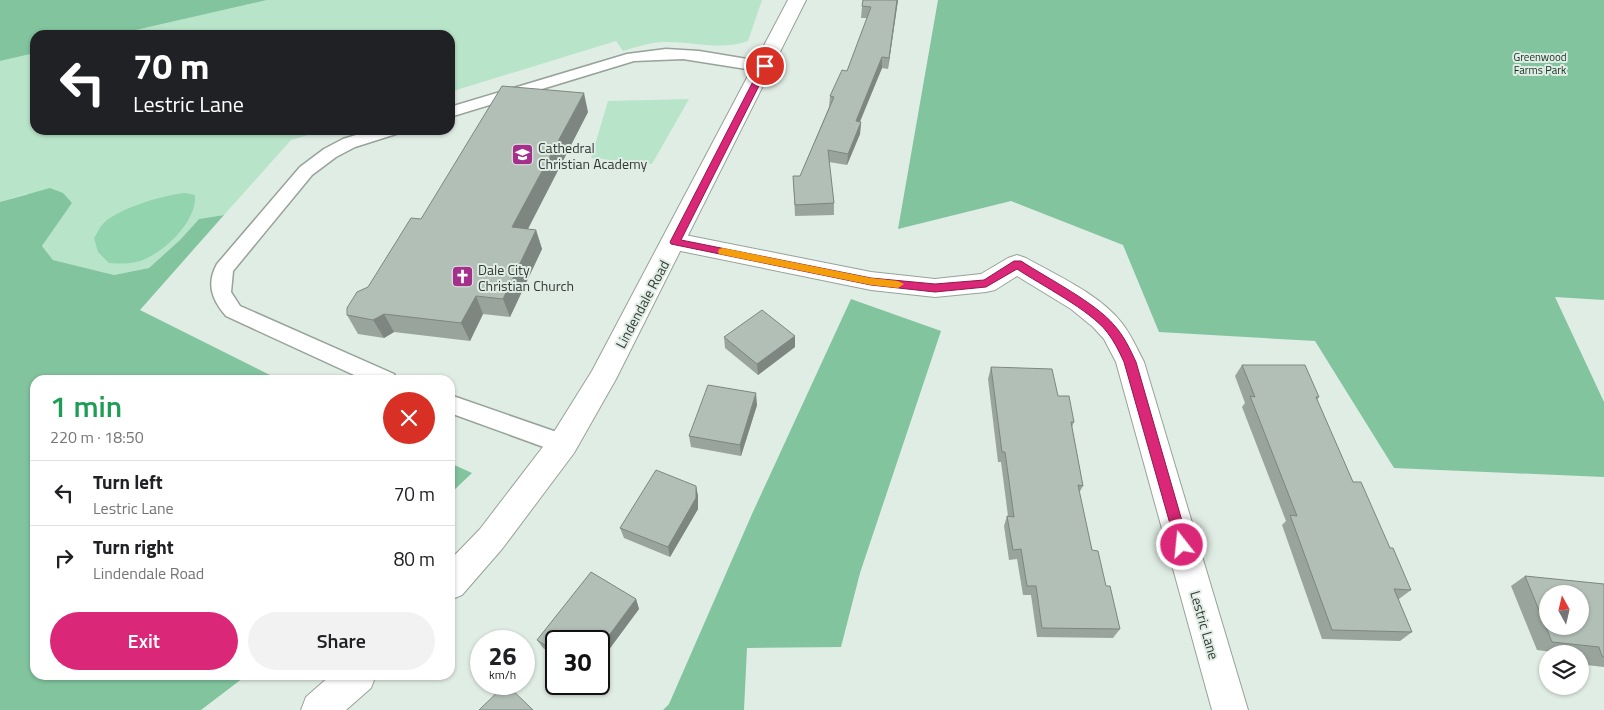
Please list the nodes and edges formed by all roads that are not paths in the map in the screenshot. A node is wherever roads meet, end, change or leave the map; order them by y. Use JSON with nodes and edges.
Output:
{"nodes":[{"id":1,"x":797,"y":0,"type":"edge"},
{"id":2,"x":765,"y":66,"type":"junction"},
{"id":3,"x":455,"y":111,"type":"edge"},
{"id":4,"x":374,"y":135,"type":"edge"},
{"id":5,"x":675,"y":242,"type":"junction"},
{"id":6,"x":375,"y":375,"type":"edge"},
{"id":7,"x":455,"y":406,"type":"edge"},
{"id":8,"x":563,"y":444,"type":"junction"},
{"id":9,"x":455,"y":579,"type":"edge"},
{"id":10,"x":353,"y":680,"type":"edge"},
{"id":11,"x":320,"y":710,"type":"edge"},
{"id":12,"x":1230,"y":710,"type":"edge"}],
"edges":[{"from":1,"to":2,"type":"street","name":"Lindendale Road"},
{"from":2,"to":3,"type":"lane"},
{"from":2,"to":5,"type":"street","name":"Lindendale Road"},
{"from":4,"to":6,"type":"lane"},
{"from":5,"to":8,"type":"street","name":"Lindendale Road"},
{"from":5,"to":12,"type":"street","name":"Lestric Lane"},
{"from":7,"to":8,"type":"lane"},
{"from":8,"to":9,"type":"street","name":"Lindendale Road"},
{"from":10,"to":11,"type":"street"}]}
